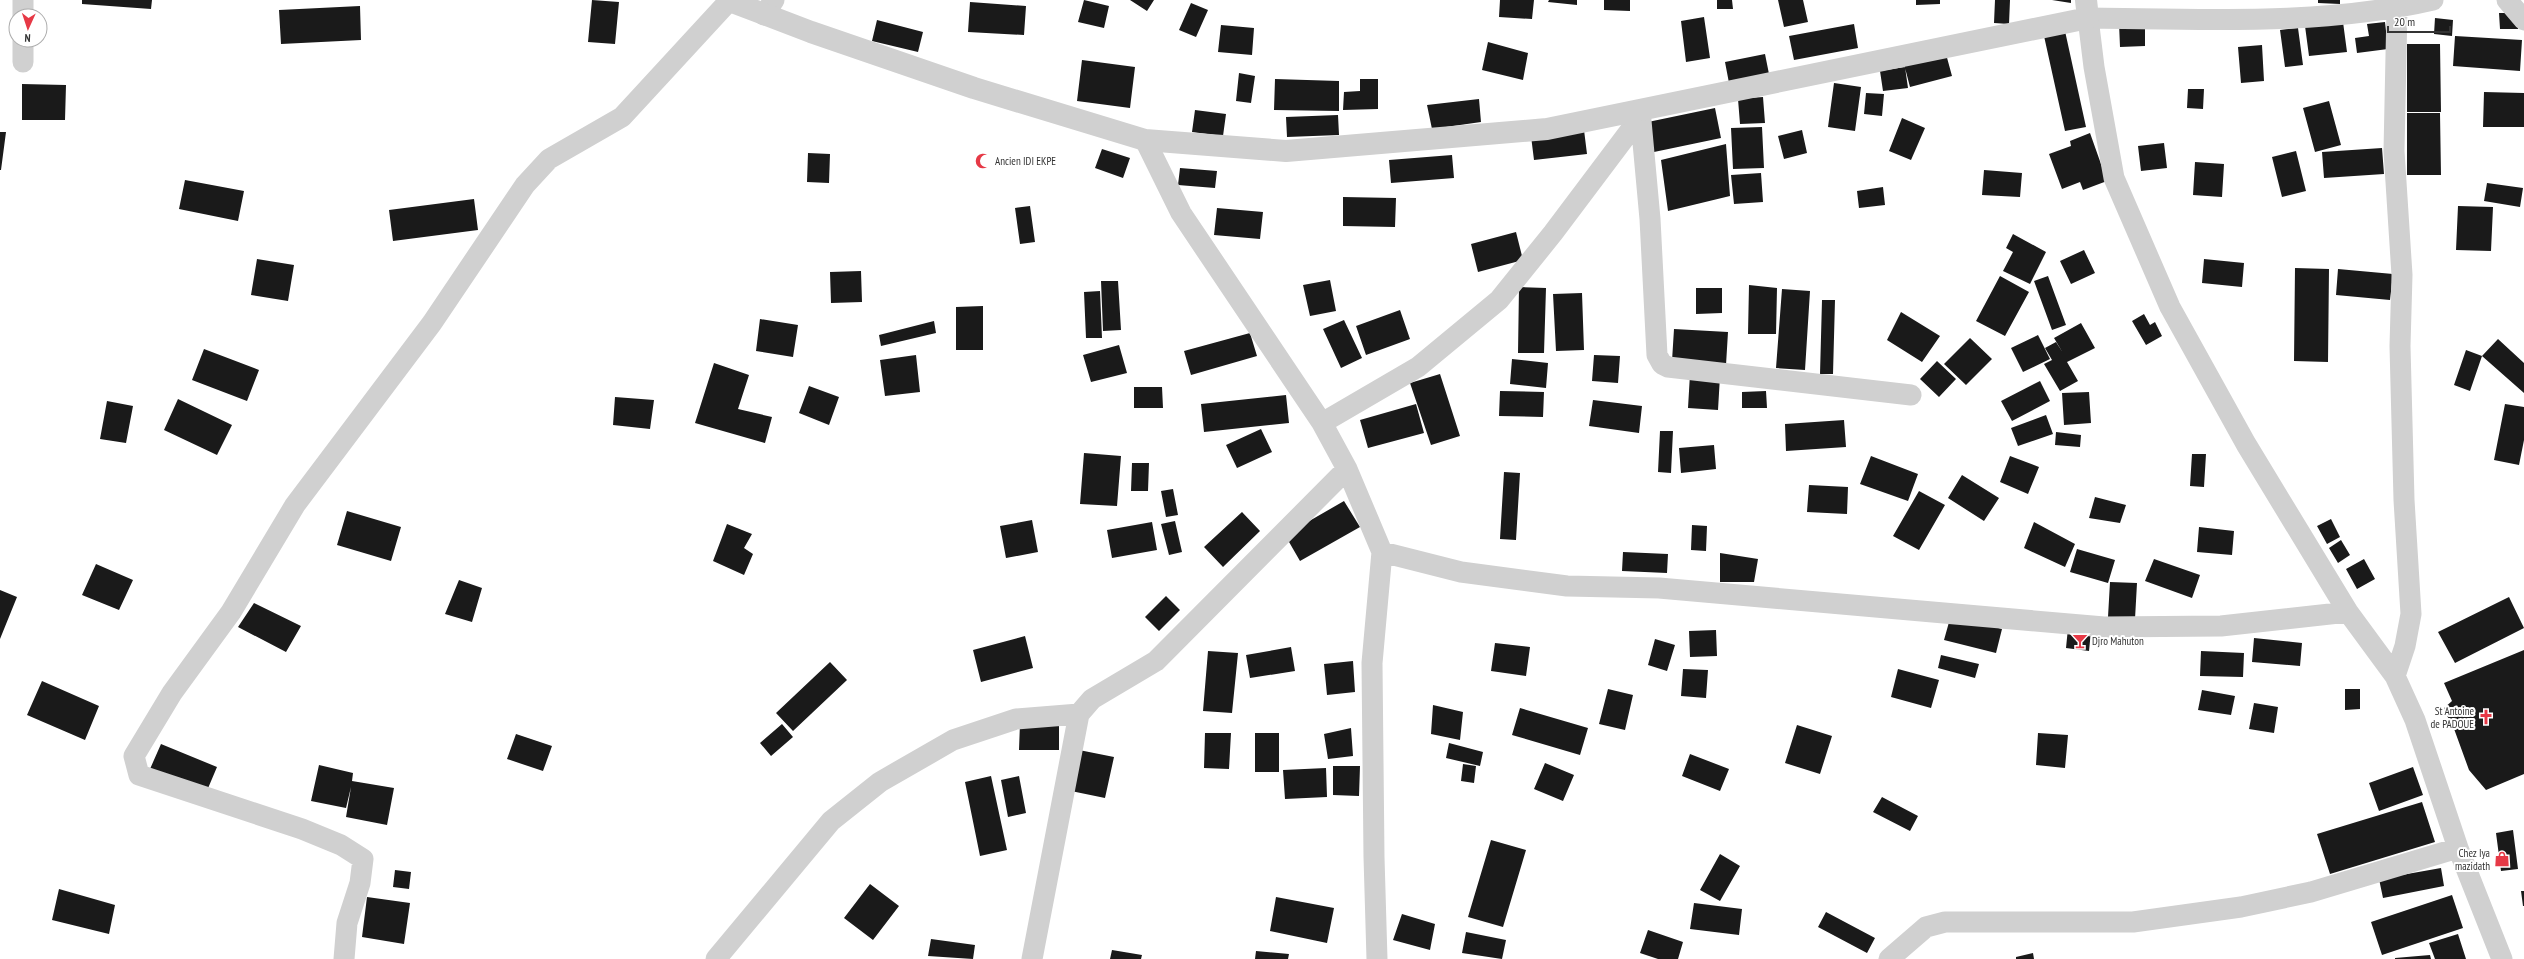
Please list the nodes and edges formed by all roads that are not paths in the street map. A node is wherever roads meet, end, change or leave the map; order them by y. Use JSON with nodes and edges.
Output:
{"nodes":[{"id":1,"x":728,"y":0,"type":"edge"},
{"id":2,"x":2433,"y":0,"type":"edge"},
{"id":3,"x":2507,"y":0,"type":"edge"},
{"id":4,"x":769,"y":7,"type":"edge"},
{"id":5,"x":2397,"y":8,"type":"junction"},
{"id":6,"x":2087,"y":9,"type":"edge"},
{"id":7,"x":2524,"y":20,"type":"edge"},
{"id":8,"x":23,"y":48,"type":"edge"},
{"id":9,"x":23,"y":62,"type":"dead end"},
{"id":10,"x":1640,"y":113,"type":"junction"},
{"id":11,"x":1145,"y":140,"type":"junction"},
{"id":12,"x":1911,"y":395,"type":"dead end"},
{"id":13,"x":1322,"y":423,"type":"junction"},
{"id":14,"x":1347,"y":469,"type":"junction"},
{"id":15,"x":1382,"y":552,"type":"junction"},
{"id":16,"x":2348,"y":612,"type":"junction"},
{"id":17,"x":2395,"y":676,"type":"junction"},
{"id":18,"x":1078,"y":714,"type":"junction"},
{"id":19,"x":2458,"y":848,"type":"junction"},
{"id":20,"x":1382,"y":958,"type":"edge"},
{"id":21,"x":344,"y":959,"type":"edge"},
{"id":22,"x":716,"y":959,"type":"edge"},
{"id":23,"x":1032,"y":959,"type":"edge"},
{"id":24,"x":1889,"y":959,"type":"edge"},
{"id":25,"x":2502,"y":959,"type":"edge"}],
"edges":[{"from":1,"to":4,"type":"street"},
{"from":1,"to":21,"type":"street"},
{"from":2,"to":5,"type":"street"},
{"from":3,"to":7,"type":"street"},
{"from":4,"to":11,"type":"street"},
{"from":5,"to":6,"type":"street"},
{"from":5,"to":17,"type":"street"},
{"from":6,"to":10,"type":"street"},
{"from":6,"to":16,"type":"street"},
{"from":8,"to":9,"type":"street"},
{"from":10,"to":11,"type":"street"},
{"from":10,"to":12,"type":"street"},
{"from":10,"to":13,"type":"street"},
{"from":11,"to":13,"type":"street"},
{"from":13,"to":14,"type":"street"},
{"from":14,"to":15,"type":"street"},
{"from":14,"to":18,"type":"street"},
{"from":15,"to":16,"type":"street"},
{"from":15,"to":20,"type":"street"},
{"from":16,"to":17,"type":"street"},
{"from":17,"to":19,"type":"street"},
{"from":18,"to":22,"type":"street"},
{"from":18,"to":23,"type":"street"},
{"from":19,"to":24,"type":"street"},
{"from":19,"to":25,"type":"street"}]}
